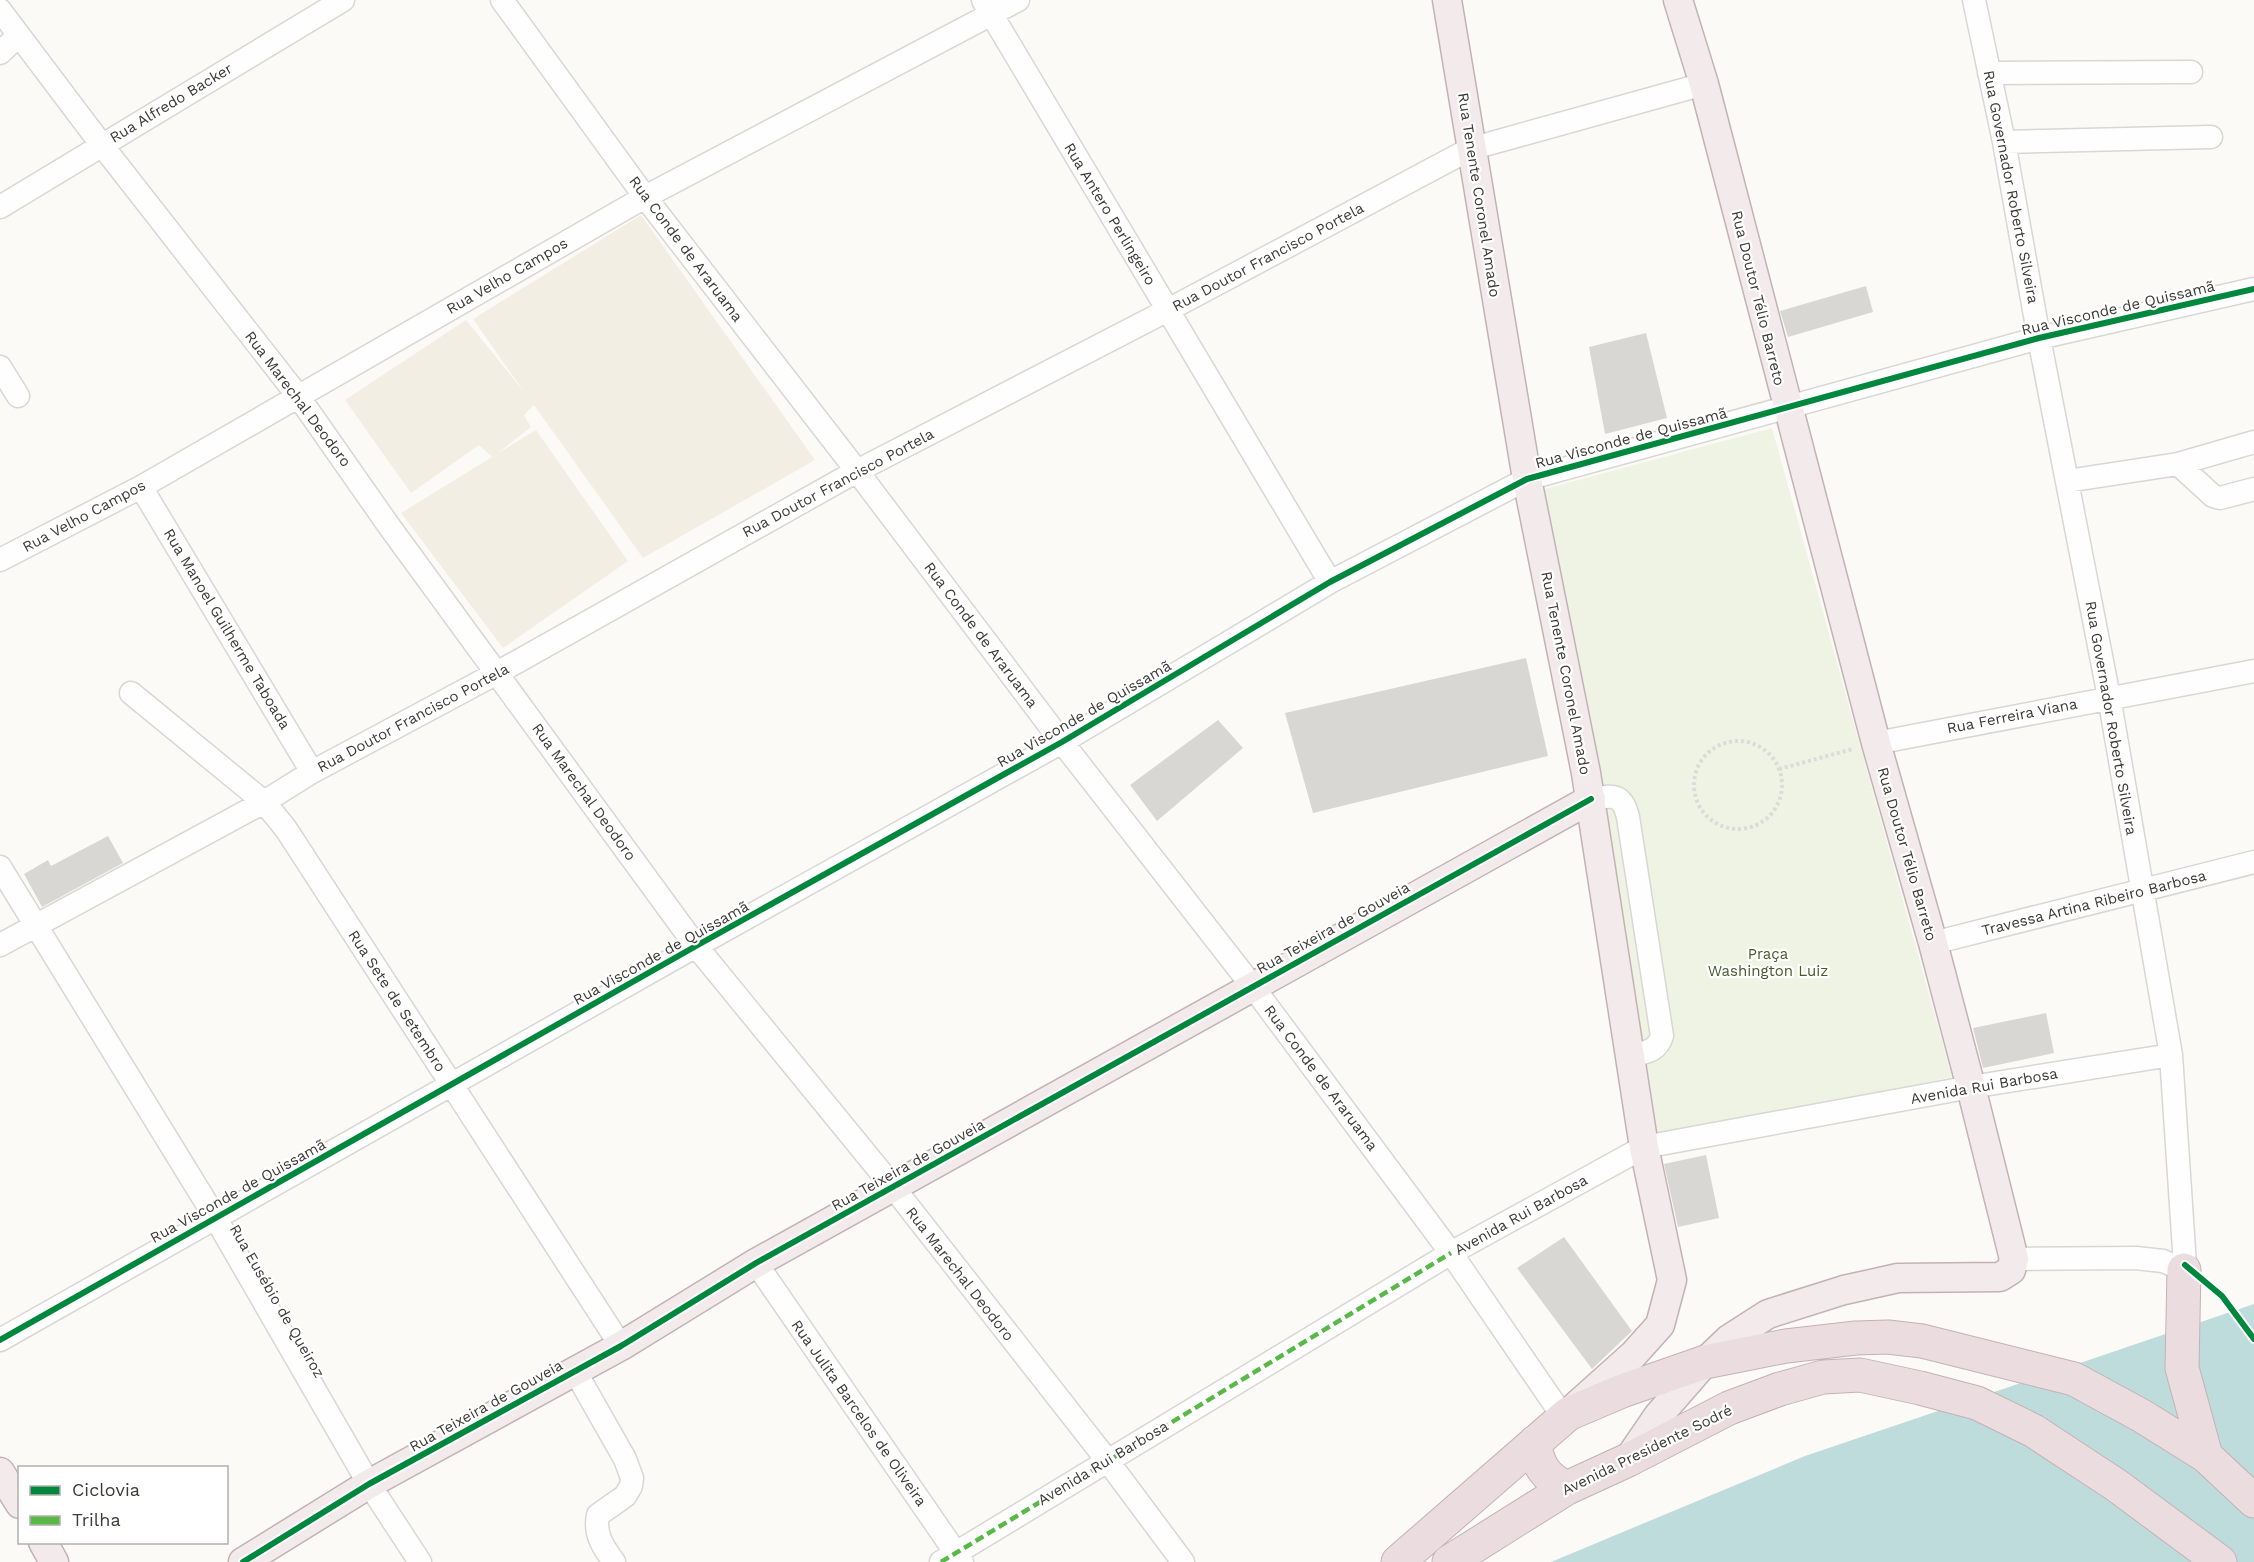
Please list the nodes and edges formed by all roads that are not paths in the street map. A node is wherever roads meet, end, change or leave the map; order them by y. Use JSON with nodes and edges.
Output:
{"nodes":[{"id":1,"x":343,"y":0,"type":"edge"},
{"id":2,"x":502,"y":0,"type":"edge"},
{"id":3,"x":1018,"y":0,"type":"edge"},
{"id":4,"x":1447,"y":0,"type":"edge"},
{"id":5,"x":1678,"y":0,"type":"edge"},
{"id":6,"x":1974,"y":0,"type":"edge"},
{"id":7,"x":987,"y":8,"type":"edge"},
{"id":8,"x":0,"y":10,"type":"edge"},
{"id":9,"x":19,"y":35,"type":"junction"},
{"id":10,"x":0,"y":53,"type":"edge"},
{"id":11,"x":2192,"y":72,"type":"dead end"},
{"id":12,"x":1989,"y":73,"type":"junction"},
{"id":13,"x":1704,"y":84,"type":"junction"},
{"id":14,"x":2211,"y":137,"type":"dead end"},
{"id":15,"x":2004,"y":142,"type":"junction"},
{"id":16,"x":101,"y":144,"type":"junction"},
{"id":17,"x":1470,"y":149,"type":"junction"},
{"id":18,"x":645,"y":197,"type":"junction"},
{"id":19,"x":0,"y":207,"type":"edge"},
{"id":20,"x":2254,"y":289,"type":"edge"},
{"id":21,"x":1168,"y":310,"type":"junction"},
{"id":22,"x":2039,"y":338,"type":"junction"},
{"id":23,"x":0,"y":367,"type":"edge"},
{"id":24,"x":18,"y":396,"type":"dead end"},
{"id":25,"x":298,"y":396,"type":"junction"},
{"id":26,"x":1787,"y":407,"type":"junction"},
{"id":27,"x":2254,"y":441,"type":"edge"},
{"id":28,"x":2178,"y":464,"type":"junction"},
{"id":29,"x":857,"y":471,"type":"junction"},
{"id":30,"x":1527,"y":479,"type":"junction"},
{"id":31,"x":2067,"y":481,"type":"junction"},
{"id":32,"x":141,"y":487,"type":"junction"},
{"id":33,"x":2254,"y":489,"type":"edge"},
{"id":34,"x":0,"y":560,"type":"edge"},
{"id":35,"x":1330,"y":582,"type":"junction"},
{"id":36,"x":2254,"y":671,"type":"edge"},
{"id":37,"x":497,"y":673,"type":"junction"},
{"id":38,"x":131,"y":693,"type":"dead end"},
{"id":39,"x":2109,"y":698,"type":"junction"},
{"id":40,"x":1062,"y":742,"type":"junction"},
{"id":41,"x":1876,"y":743,"type":"junction"},
{"id":42,"x":312,"y":772,"type":"junction"},
{"id":43,"x":1590,"y":799,"type":"junction"},
{"id":44,"x":264,"y":802,"type":"junction"},
{"id":45,"x":2254,"y":862,"type":"edge"},
{"id":46,"x":0,"y":867,"type":"edge"},
{"id":47,"x":2141,"y":891,"type":"junction"},
{"id":48,"x":34,"y":925,"type":"junction"},
{"id":49,"x":1933,"y":943,"type":"junction"},
{"id":50,"x":0,"y":945,"type":"edge"},
{"id":51,"x":696,"y":946,"type":"junction"},
{"id":52,"x":1252,"y":987,"type":"junction"},
{"id":53,"x":2171,"y":1055,"type":"junction"},
{"id":54,"x":451,"y":1085,"type":"junction"},
{"id":55,"x":1971,"y":1087,"type":"junction"},
{"id":56,"x":1644,"y":1147,"type":"junction"},
{"id":57,"x":893,"y":1188,"type":"junction"},
{"id":58,"x":215,"y":1217,"type":"junction"},
{"id":59,"x":1451,"y":1253,"type":"junction"},
{"id":60,"x":2014,"y":1259,"type":"junction"},
{"id":61,"x":756,"y":1263,"type":"junction"},
{"id":62,"x":2184,"y":1278,"type":"junction"},
{"id":63,"x":0,"y":1340,"type":"edge"},
{"id":64,"x":621,"y":1346,"type":"junction"},
{"id":65,"x":1704,"y":1362,"type":"junction"},
{"id":66,"x":575,"y":1371,"type":"junction"},
{"id":67,"x":1566,"y":1416,"type":"junction"},
{"id":68,"x":1535,"y":1442,"type":"junction"},
{"id":69,"x":2206,"y":1455,"type":"junction"},
{"id":70,"x":1107,"y":1460,"type":"junction"},
{"id":71,"x":1628,"y":1460,"type":"junction"},
{"id":72,"x":0,"y":1472,"type":"edge"},
{"id":73,"x":369,"y":1485,"type":"junction"},
{"id":74,"x":1567,"y":1488,"type":"junction"},
{"id":75,"x":18,"y":1501,"type":"edge"},
{"id":76,"x":2254,"y":1501,"type":"edge"},
{"id":77,"x":44,"y":1544,"type":"edge"},
{"id":78,"x":953,"y":1559,"type":"edge"},
{"id":79,"x":54,"y":1562,"type":"edge"},
{"id":80,"x":243,"y":1562,"type":"edge"},
{"id":81,"x":420,"y":1562,"type":"edge"},
{"id":82,"x":614,"y":1562,"type":"edge"},
{"id":83,"x":1182,"y":1562,"type":"edge"},
{"id":84,"x":1398,"y":1562,"type":"edge"},
{"id":85,"x":1449,"y":1562,"type":"edge"},
{"id":86,"x":2220,"y":1562,"type":"edge"}],
"edges":[{"from":1,"to":16,"type":"street","name":"Rua Alfredo Backer"},
{"from":2,"to":18,"type":"street","name":"Rua Conde de Araruama"},
{"from":3,"to":7,"type":"street","name":"Rua Velho Campos"},
{"from":4,"to":17,"type":"main road","name":"Rua Tenente Coronel Amado"},
{"from":5,"to":13,"type":"main road","name":"Rua Doutor Télio Barreto"},
{"from":6,"to":12,"type":"street","name":"Rua Governador Roberto Silveira"},
{"from":7,"to":18,"type":"street","name":"Rua Velho Campos"},
{"from":7,"to":21,"type":"street","name":"Rua Antero Perlingeiro"},
{"from":8,"to":9,"type":"street","name":"Rua Marechal Deodoro"},
{"from":9,"to":10,"type":"street"},
{"from":9,"to":16,"type":"street","name":"Rua Marechal Deodoro"},
{"from":11,"to":12,"type":"street"},
{"from":12,"to":15,"type":"street","name":"Rua Governador Roberto Silveira"},
{"from":13,"to":17,"type":"street","name":"Rua Doutor Francisco Portela"},
{"from":13,"to":26,"type":"main road","name":"Rua Doutor Télio Barreto"},
{"from":14,"to":15,"type":"street"},
{"from":15,"to":22,"type":"street","name":"Rua Governador Roberto Silveira"},
{"from":16,"to":19,"type":"street","name":"Rua Alfredo Backer"},
{"from":16,"to":25,"type":"street","name":"Rua Marechal Deodoro"},
{"from":17,"to":21,"type":"street","name":"Rua Doutor Francisco Portela"},
{"from":17,"to":30,"type":"main road","name":"Rua Tenente Coronel Amado"},
{"from":18,"to":25,"type":"street","name":"Rua Velho Campos"},
{"from":18,"to":29,"type":"street","name":"Rua Conde de Araruama"},
{"from":20,"to":22,"type":"street","name":"Rua Visconde de Quissamã"},
{"from":21,"to":29,"type":"street","name":"Rua Doutor Francisco Portela"},
{"from":21,"to":35,"type":"street","name":"Rua Antero Perlingeiro"},
{"from":22,"to":26,"type":"street","name":"Rua Visconde de Quissamã"},
{"from":22,"to":31,"type":"street","name":"Rua Governador Roberto Silveira"},
{"from":23,"to":24,"type":"street"},
{"from":25,"to":32,"type":"street","name":"Rua Velho Campos"},
{"from":25,"to":37,"type":"street","name":"Rua Marechal Deodoro"},
{"from":26,"to":30,"type":"street","name":"Rua Visconde de Quissamã"},
{"from":26,"to":41,"type":"main road","name":"Rua Doutor Télio Barreto"},
{"from":27,"to":28,"type":"street"},
{"from":28,"to":31,"type":"street"},
{"from":28,"to":33,"type":"street"},
{"from":29,"to":37,"type":"street","name":"Rua Doutor Francisco Portela"},
{"from":29,"to":40,"type":"street","name":"Rua Conde de Araruama"},
{"from":30,"to":35,"type":"street","name":"Rua Visconde de Quissamã"},
{"from":30,"to":43,"type":"main road","name":"Rua Tenente Coronel Amado"},
{"from":31,"to":39,"type":"street","name":"Rua Governador Roberto Silveira"},
{"from":32,"to":34,"type":"street","name":"Rua Velho Campos"},
{"from":32,"to":42,"type":"street","name":"Rua Manoel Guilherme Taboada"},
{"from":35,"to":40,"type":"street","name":"Rua Visconde de Quissamã"},
{"from":36,"to":39,"type":"street","name":"Rua Ferreira Viana"},
{"from":37,"to":42,"type":"street","name":"Rua Doutor Francisco Portela"},
{"from":37,"to":51,"type":"street","name":"Rua Marechal Deodoro"},
{"from":38,"to":44,"type":"street","name":"Rua Sete de Setembro"},
{"from":39,"to":41,"type":"street","name":"Rua Ferreira Viana"},
{"from":39,"to":47,"type":"street","name":"Rua Governador Roberto Silveira"},
{"from":40,"to":51,"type":"street","name":"Rua Visconde de Quissamã"},
{"from":40,"to":52,"type":"street","name":"Rua Conde de Araruama"},
{"from":41,"to":49,"type":"main road","name":"Rua Doutor Télio Barreto"},
{"from":42,"to":44,"type":"street","name":"Rua Doutor Francisco Portela"},
{"from":43,"to":52,"type":"main road","name":"Rua Teixeira de Gouveia"},
{"from":43,"to":56,"type":"main road","name":"Rua Tenente Coronel Amado"},
{"from":44,"to":48,"type":"street","name":"Rua Doutor Francisco Portela"},
{"from":44,"to":54,"type":"street","name":"Rua Sete de Setembro"},
{"from":45,"to":47,"type":"street","name":"Travessa Artina Ribeiro Barbosa"},
{"from":46,"to":48,"type":"street","name":"Rua Eusébio de Queiroz"},
{"from":47,"to":49,"type":"street","name":"Travessa Artina Ribeiro Barbosa"},
{"from":47,"to":53,"type":"street","name":"Rua Governador Roberto Silveira"},
{"from":48,"to":50,"type":"street","name":"Rua Doutor Francisco Portela"},
{"from":48,"to":58,"type":"street","name":"Rua Eusébio de Queiroz"},
{"from":49,"to":55,"type":"main road","name":"Rua Doutor Télio Barreto"},
{"from":51,"to":54,"type":"street","name":"Rua Visconde de Quissamã"},
{"from":51,"to":57,"type":"street","name":"Rua Marechal Deodoro"},
{"from":52,"to":57,"type":"main road","name":"Rua Teixeira de Gouveia"},
{"from":52,"to":59,"type":"street","name":"Rua Conde de Araruama"},
{"from":53,"to":55,"type":"street","name":"Avenida Rui Barbosa"},
{"from":53,"to":62,"type":"street","name":"Rua Governador Roberto Silveira"},
{"from":54,"to":58,"type":"street","name":"Rua Visconde de Quissamã"},
{"from":54,"to":64,"type":"street","name":"Rua Sete de Setembro"},
{"from":55,"to":56,"type":"street","name":"Avenida Rui Barbosa"},
{"from":55,"to":60,"type":"main road","name":"Rua Doutor Télio Barreto"},
{"from":56,"to":59,"type":"street","name":"Avenida Rui Barbosa"},
{"from":56,"to":67,"type":"main road","name":"Rua Tenente Coronel Amado"},
{"from":57,"to":61,"type":"main road","name":"Rua Teixeira de Gouveia"},
{"from":57,"to":70,"type":"street","name":"Rua Marechal Deodoro"},
{"from":58,"to":63,"type":"street","name":"Rua Visconde de Quissamã"},
{"from":58,"to":73,"type":"street","name":"Rua Eusébio de Queiroz"},
{"from":59,"to":67,"type":"street","name":"Rua Conde de Araruama"},
{"from":59,"to":70,"type":"street","name":"Avenida Rui Barbosa"},
{"from":60,"to":62,"type":"street"},
{"from":60,"to":65,"type":"main road"},
{"from":61,"to":64,"type":"main road","name":"Rua Teixeira de Gouveia"},
{"from":61,"to":78,"type":"street","name":"Rua Julita Barcelos de Oliveira"},
{"from":62,"to":69,"type":"highway"},
{"from":64,"to":66,"type":"main road","name":"Rua Teixeira de Gouveia"},
{"from":65,"to":67,"type":"highway"},
{"from":65,"to":69,"type":"highway"},
{"from":65,"to":71,"type":"main road"},
{"from":66,"to":73,"type":"main road","name":"Rua Teixeira de Gouveia"},
{"from":66,"to":82,"type":"street"},
{"from":67,"to":68,"type":"highway"},
{"from":68,"to":74,"type":"highway"},
{"from":68,"to":84,"type":"highway"},
{"from":69,"to":76,"type":"highway"},
{"from":70,"to":78,"type":"street","name":"Avenida Rui Barbosa"},
{"from":70,"to":83,"type":"street","name":"Rua Marechal Deodoro"},
{"from":71,"to":74,"type":"highway","name":"Avenida Presidente Sodré"},
{"from":71,"to":86,"type":"highway","name":"Avenida Presidente Sodré"},
{"from":72,"to":75,"type":"main road"},
{"from":73,"to":80,"type":"main road","name":"Rua Teixeira de Gouveia"},
{"from":73,"to":81,"type":"street","name":"Rua Eusébio de Queiroz"},
{"from":74,"to":85,"type":"highway","name":"Avenida Presidente Sodré"},
{"from":77,"to":79,"type":"main road"}]}
